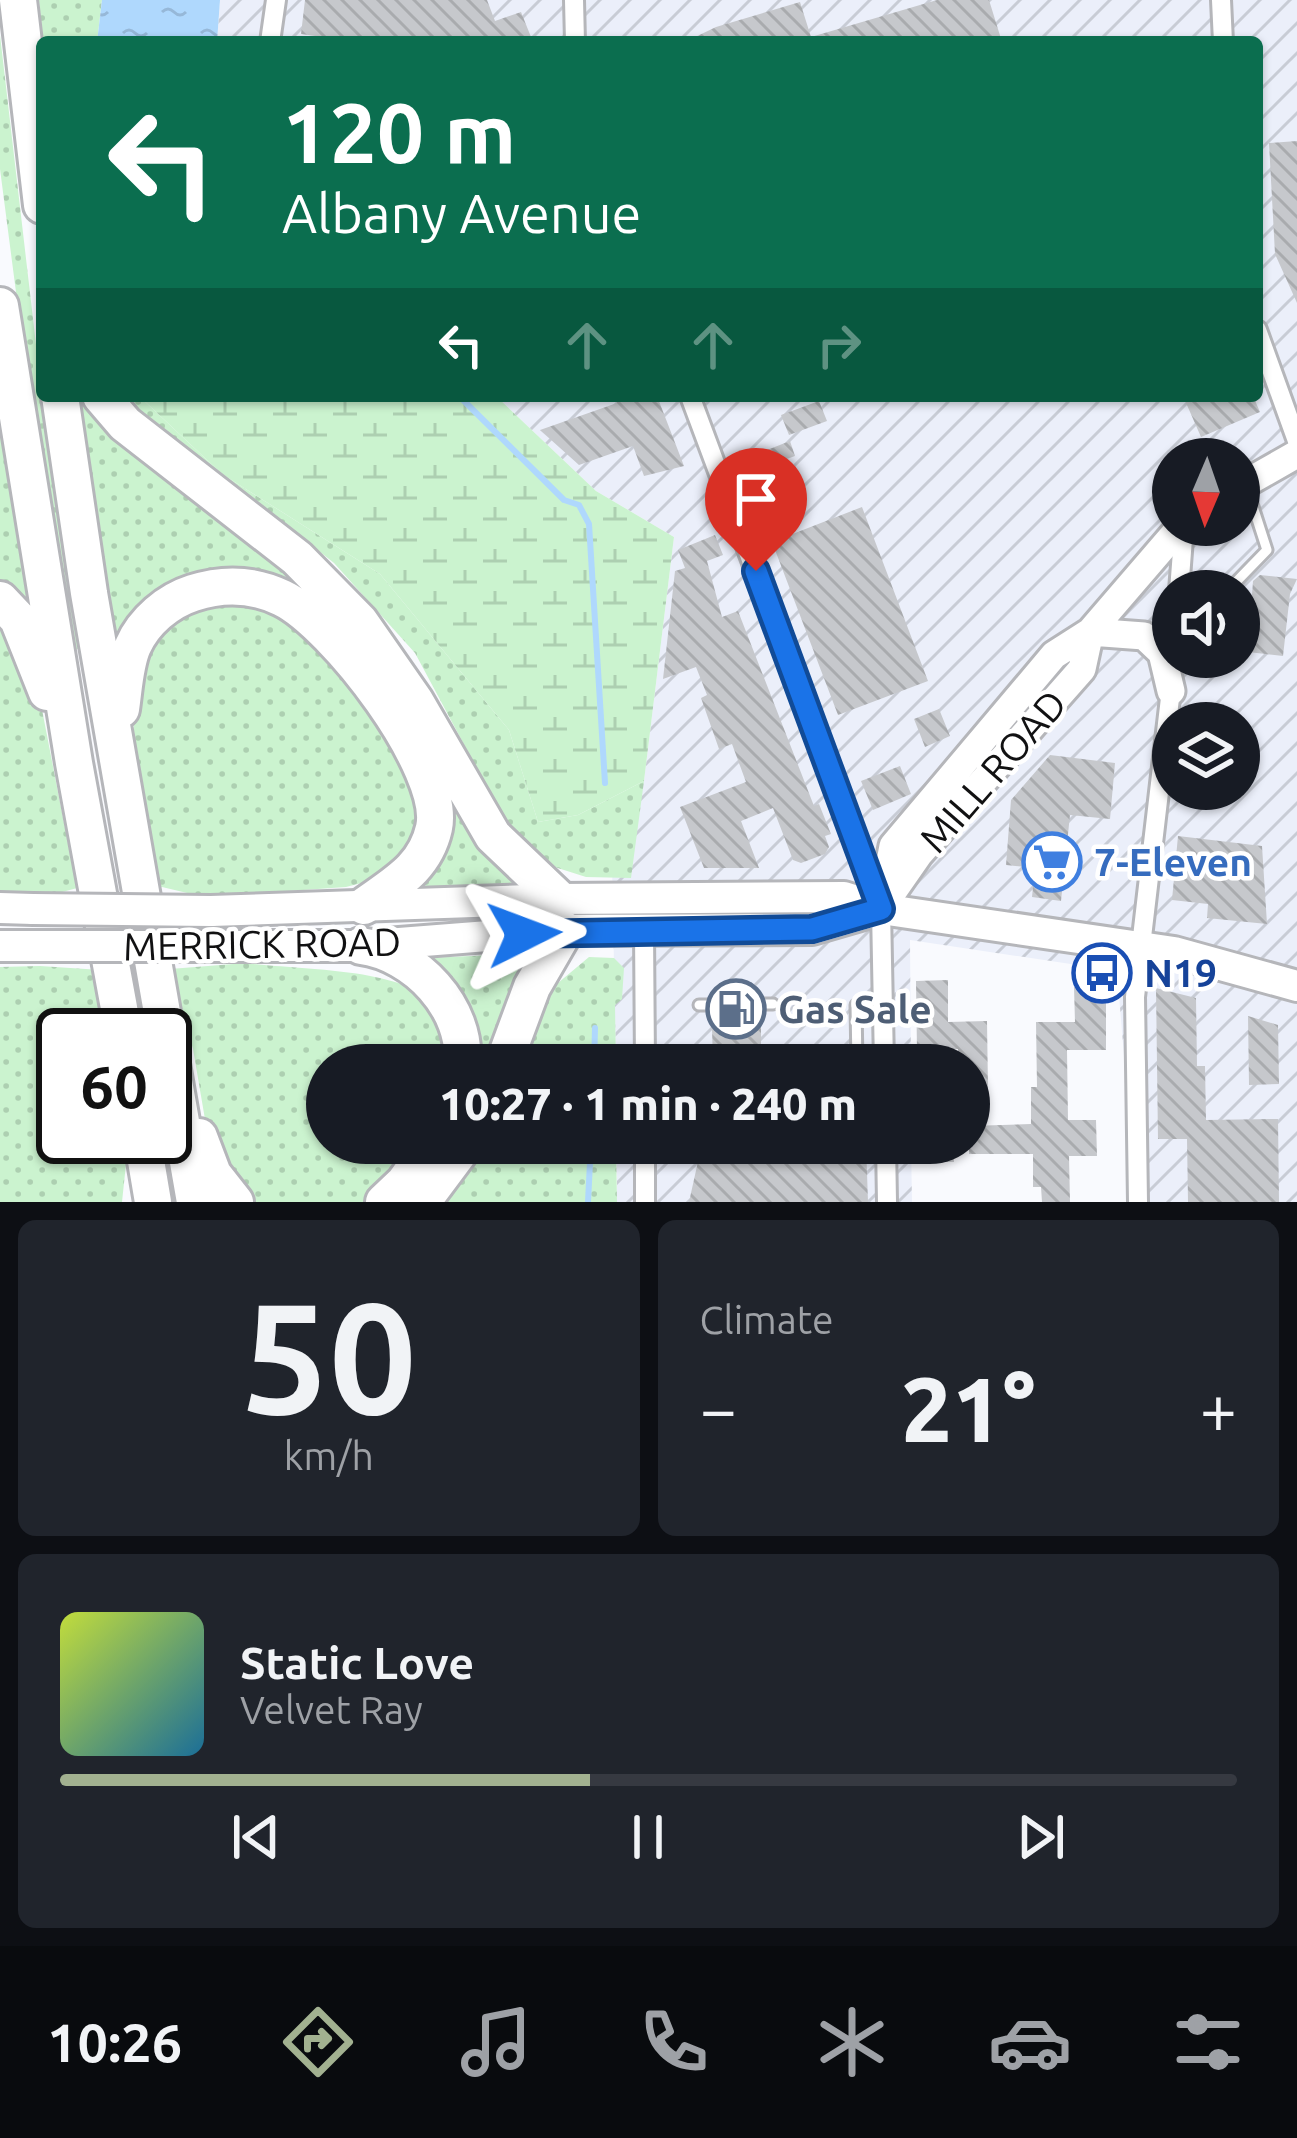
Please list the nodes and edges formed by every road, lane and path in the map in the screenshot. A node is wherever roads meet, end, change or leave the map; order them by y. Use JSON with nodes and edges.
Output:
{"nodes":[{"id":1,"x":18,"y":0,"type":"edge"},
{"id":2,"x":276,"y":0,"type":"edge"},
{"id":3,"x":574,"y":0,"type":"edge"},
{"id":4,"x":1221,"y":0,"type":"edge"},
{"id":5,"x":271,"y":36,"type":"edge"},
{"id":6,"x":575,"y":36,"type":"edge"},
{"id":7,"x":1223,"y":36,"type":"edge"},
{"id":8,"x":36,"y":154,"type":"edge"},
{"id":9,"x":0,"y":306,"type":"edge"},
{"id":10,"x":1263,"y":347,"type":"edge"},
{"id":11,"x":61,"y":402,"type":"edge"},
{"id":12,"x":106,"y":402,"type":"edge"},
{"id":13,"x":692,"y":402,"type":"edge"},
{"id":14,"x":1297,"y":441,"type":"edge"},
{"id":15,"x":1297,"y":454,"type":"edge"},
{"id":16,"x":1260,"y":475,"type":"edge"},
{"id":17,"x":1260,"y":532,"type":"edge"},
{"id":18,"x":1165,"y":546,"type":"edge"},
{"id":19,"x":1248,"y":570,"type":"edge"},
{"id":20,"x":0,"y":601,"type":"edge"},
{"id":21,"x":1090,"y":632,"type":"junction"},
{"id":22,"x":1172,"y":678,"type":"edge"},
{"id":23,"x":1171,"y":692,"type":"junction"},
{"id":24,"x":116,"y":736,"type":"junction"},
{"id":25,"x":74,"y":763,"type":"junction"},
{"id":26,"x":364,"y":906,"type":"junction"},
{"id":27,"x":0,"y":908,"type":"edge"},
{"id":28,"x":881,"y":909,"type":"junction"},
{"id":29,"x":562,"y":915,"type":"junction"},
{"id":30,"x":644,"y":930,"type":"junction"},
{"id":31,"x":0,"y":946,"type":"edge"},
{"id":32,"x":361,"y":946,"type":"junction"},
{"id":33,"x":1142,"y":946,"type":"junction"},
{"id":34,"x":1297,"y":986,"type":"edge"},
{"id":35,"x":752,"y":1004,"type":"dead end"},
{"id":36,"x":773,"y":1004,"type":"dead end"},
{"id":37,"x":699,"y":1005,"type":"dead end"},
{"id":38,"x":719,"y":1005,"type":"dead end"},
{"id":39,"x":856,"y":1005,"type":"dead end"},
{"id":40,"x":119,"y":1008,"type":"edge"},
{"id":41,"x":163,"y":1008,"type":"edge"},
{"id":42,"x":461,"y":1044,"type":"edge"},
{"id":43,"x":511,"y":1044,"type":"edge"},
{"id":44,"x":645,"y":1044,"type":"edge"},
{"id":45,"x":857,"y":1044,"type":"edge"},
{"id":46,"x":884,"y":1044,"type":"edge"},
{"id":47,"x":192,"y":1117,"type":"edge"},
{"id":48,"x":130,"y":1164,"type":"edge"},
{"id":49,"x":147,"y":1164,"type":"edge"},
{"id":50,"x":189,"y":1164,"type":"edge"},
{"id":51,"x":418,"y":1164,"type":"edge"},
{"id":52,"x":450,"y":1164,"type":"edge"},
{"id":53,"x":645,"y":1164,"type":"edge"},
{"id":54,"x":886,"y":1164,"type":"edge"},
{"id":55,"x":130,"y":1202,"type":"edge"},
{"id":56,"x":153,"y":1202,"type":"edge"},
{"id":57,"x":195,"y":1202,"type":"edge"},
{"id":58,"x":235,"y":1202,"type":"edge"},
{"id":59,"x":385,"y":1202,"type":"edge"},
{"id":60,"x":422,"y":1202,"type":"edge"},
{"id":61,"x":646,"y":1202,"type":"edge"},
{"id":62,"x":887,"y":1202,"type":"edge"},
{"id":63,"x":1138,"y":1202,"type":"edge"}],
"edges":[{"from":1,"to":8,"type":"highway"},
{"from":2,"to":5,"type":"street"},
{"from":3,"to":6,"type":"street"},
{"from":4,"to":7,"type":"street"},
{"from":9,"to":25,"type":"highway"},
{"from":10,"to":14,"type":"street"},
{"from":11,"to":24,"type":"highway"},
{"from":12,"to":29,"type":"highway"},
{"from":13,"to":28,"type":"street"},
{"from":15,"to":16,"type":"main road"},
{"from":17,"to":19,"type":"lane"},
{"from":18,"to":21,"type":"main road","name":"MILL ROAD"},
{"from":20,"to":25,"type":"highway"},
{"from":21,"to":23,"type":"main road"},
{"from":21,"to":28,"type":"main road","name":"MILL ROAD"},
{"from":22,"to":23,"type":"street"},
{"from":23,"to":33,"type":"street"},
{"from":24,"to":26,"type":"highway"},
{"from":24,"to":41,"type":"highway"},
{"from":25,"to":40,"type":"highway"},
{"from":26,"to":27,"type":"main road","name":"MERRICK ROAD","bridge":true},
{"from":26,"to":29,"type":"main road","name":"MERRICK ROAD"},
{"from":28,"to":29,"type":"main road","name":"MERRICK ROAD"},
{"from":28,"to":30,"type":"main road","name":"MERRICK ROAD"},
{"from":28,"to":33,"type":"main road","name":"MERRICK ROAD"},
{"from":28,"to":46,"type":"street"},
{"from":29,"to":30,"type":"main road","name":"MERRICK ROAD"},
{"from":29,"to":32,"type":"main road","name":"MERRICK ROAD"},
{"from":29,"to":43,"type":"highway"},
{"from":30,"to":44,"type":"street"},
{"from":31,"to":32,"type":"main road","name":"MERRICK ROAD","bridge":true},
{"from":32,"to":42,"type":"highway"},
{"from":33,"to":34,"type":"main road","name":"MERRICK ROAD"},
{"from":33,"to":63,"type":"street"},
{"from":35,"to":36,"type":"lane"},
{"from":37,"to":38,"type":"lane"},
{"from":39,"to":45,"type":"lane"},
{"from":47,"to":58,"type":"highway"},
{"from":48,"to":55,"type":"highway"},
{"from":49,"to":56,"type":"highway"},
{"from":50,"to":57,"type":"highway"},
{"from":51,"to":59,"type":"highway"},
{"from":52,"to":60,"type":"highway"},
{"from":53,"to":61,"type":"street"},
{"from":54,"to":62,"type":"street"}]}
